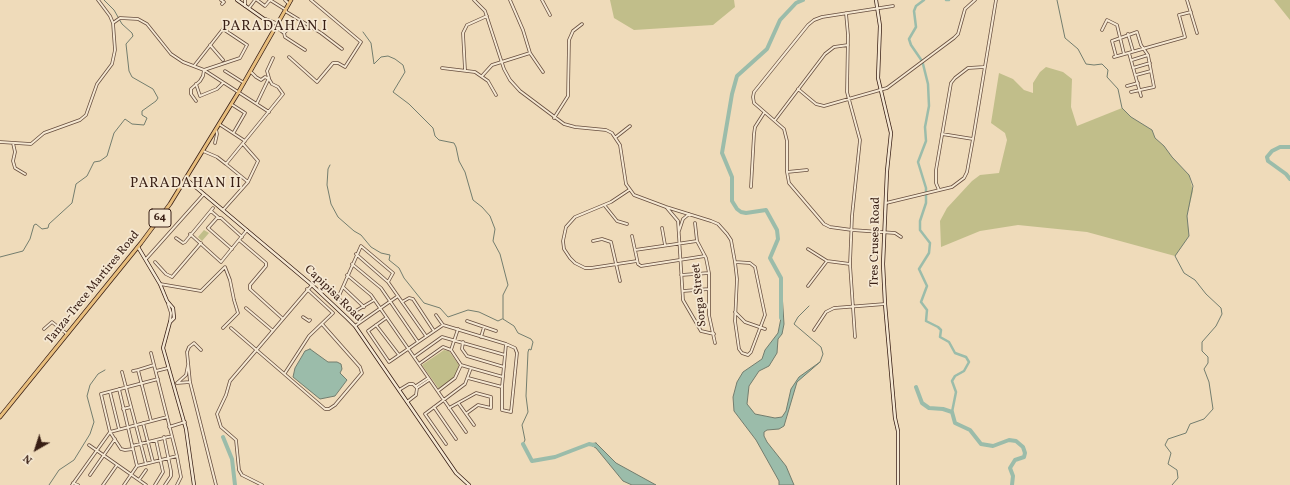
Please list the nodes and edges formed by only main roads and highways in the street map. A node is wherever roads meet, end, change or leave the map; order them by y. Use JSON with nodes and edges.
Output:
{"nodes":[{"id":1,"x":237,"y":0,"type":"edge"},
{"id":2,"x":292,"y":0,"type":"edge"},
{"id":3,"x":876,"y":0,"type":"edge"},
{"id":4,"x":264,"y":19,"type":"junction"},
{"id":5,"x":278,"y":24,"type":"junction"},
{"id":6,"x":275,"y":28,"type":"junction"},
{"id":7,"x":186,"y":179,"type":"junction"},
{"id":8,"x":138,"y":247,"type":"junction"},
{"id":9,"x":0,"y":417,"type":"edge"},
{"id":10,"x":194,"y":485,"type":"edge"},
{"id":11,"x":469,"y":485,"type":"edge"},
{"id":12,"x":898,"y":485,"type":"edge"}],
"edges":[{"from":1,"to":4,"type":"main road"},
{"from":2,"to":5,"type":"main road","name":"Tanza-Trece Martires Road","number":"64"},
{"from":3,"to":12,"type":"main road","name":"Tres Cruses Road"},
{"from":4,"to":5,"type":"main road"},
{"from":4,"to":6,"type":"main road"},
{"from":5,"to":6,"type":"main road","name":"Tanza-Trece Martires Road","number":"64"},
{"from":6,"to":7,"type":"main road","name":"Tanza-Trece Martires Road","number":"64"},
{"from":7,"to":8,"type":"main road","name":"Tanza-Trece Martires Road","number":"64"},
{"from":7,"to":11,"type":"main road","name":"Capipisa Road"},
{"from":8,"to":9,"type":"main road","name":"Tanza-Trece Martires Road","number":"64"},
{"from":8,"to":10,"type":"main road"}]}
